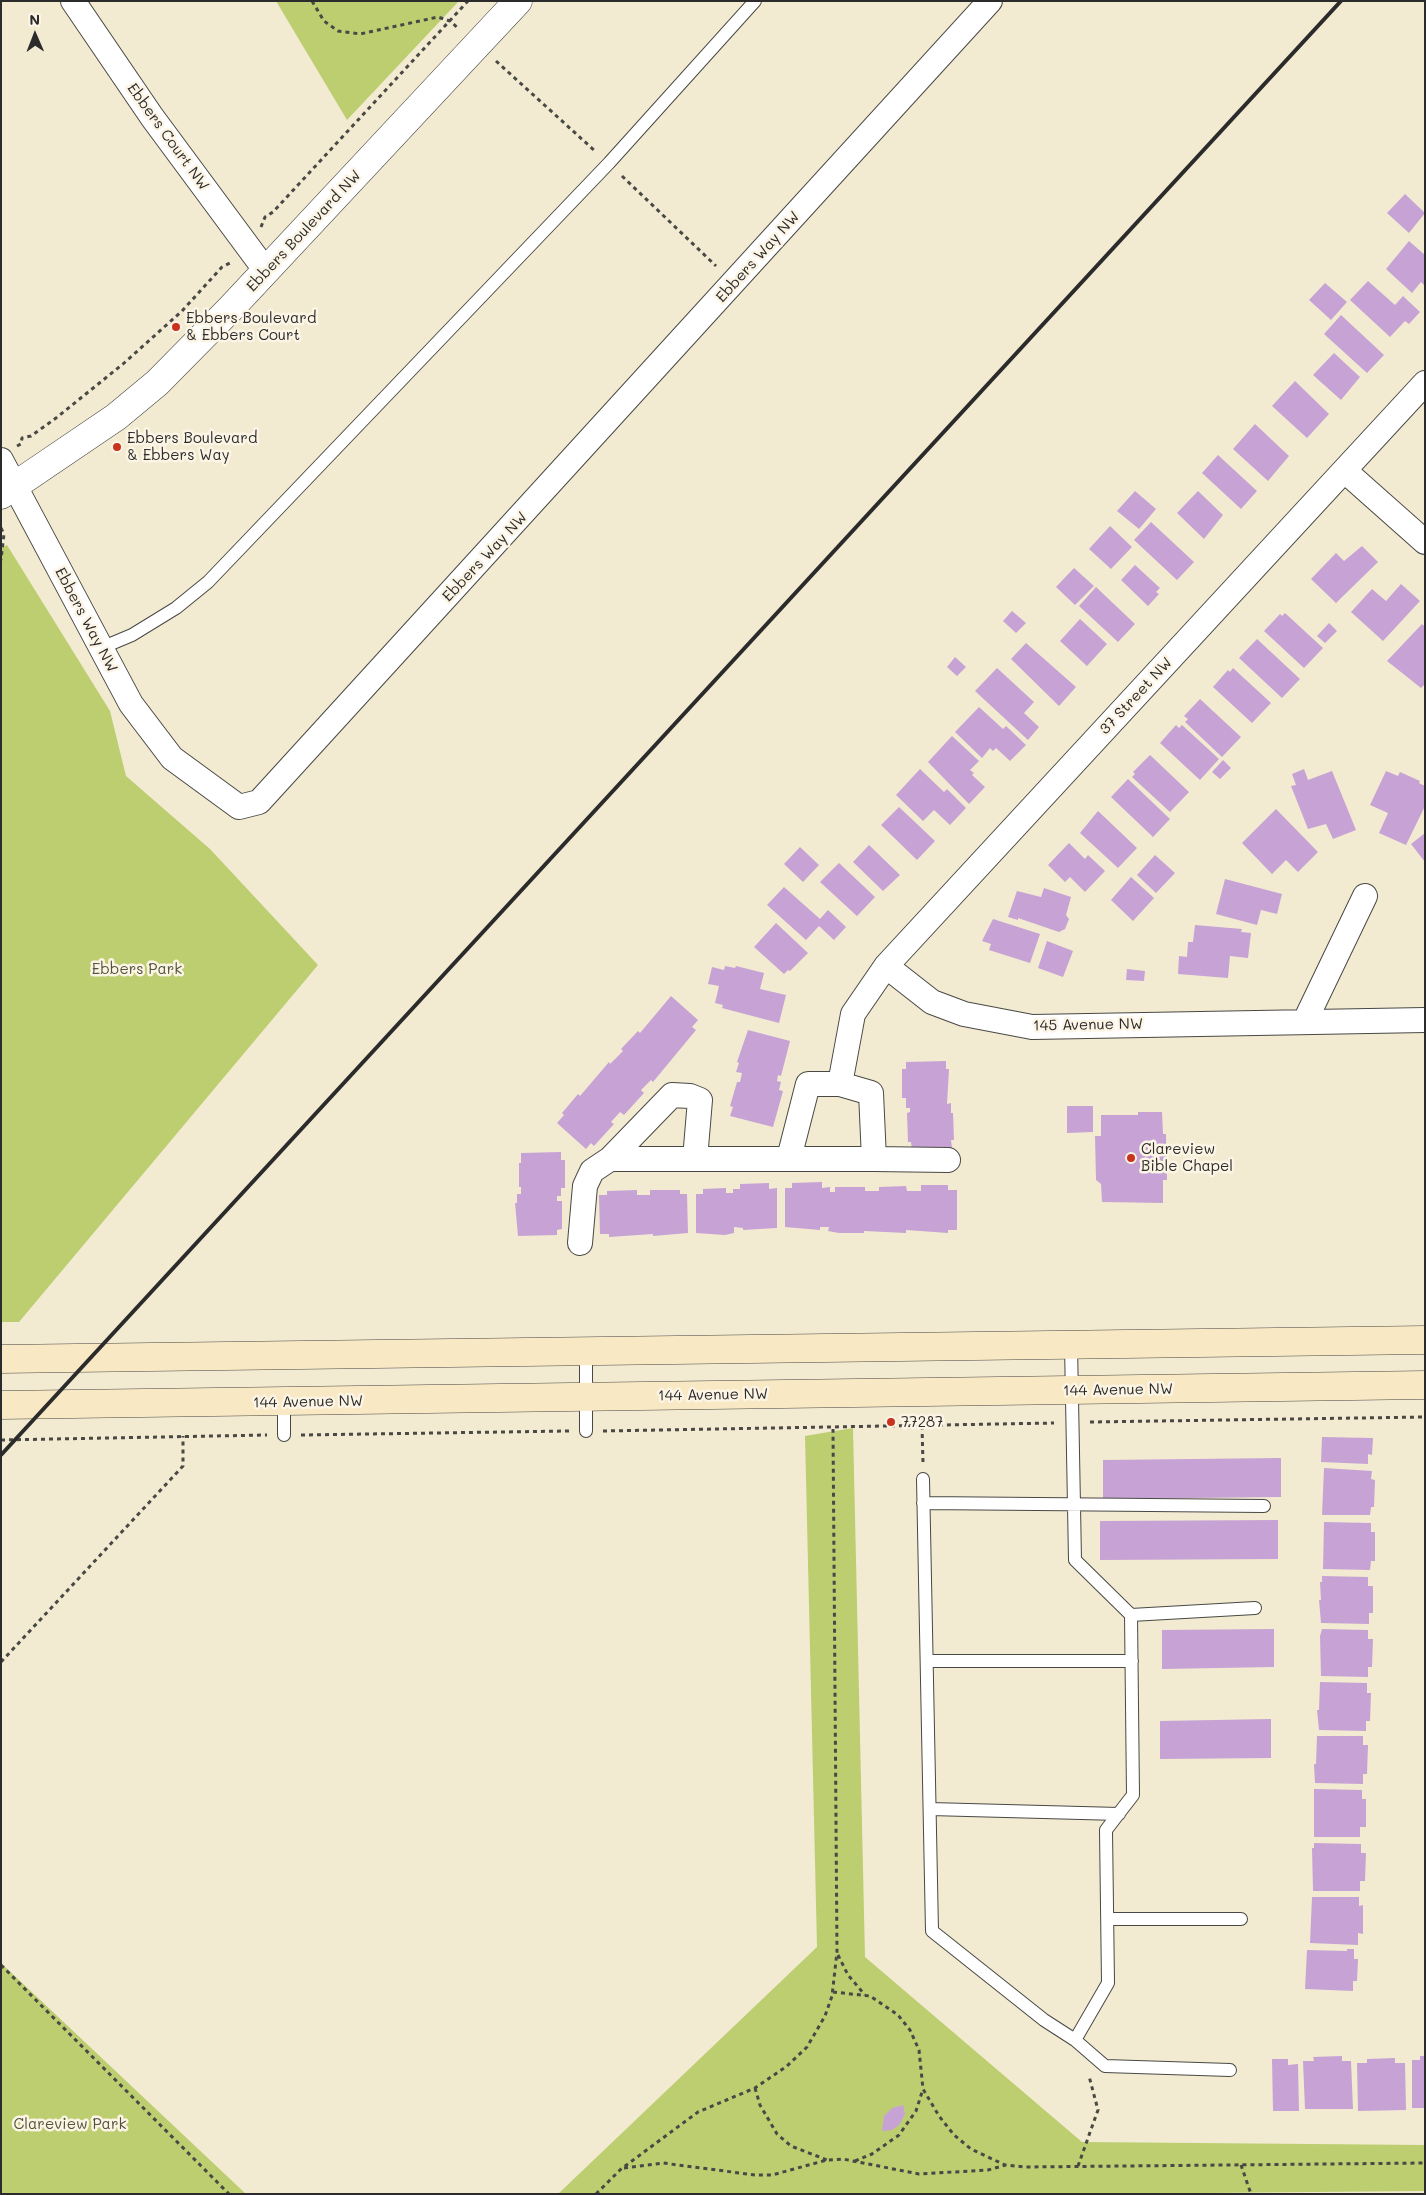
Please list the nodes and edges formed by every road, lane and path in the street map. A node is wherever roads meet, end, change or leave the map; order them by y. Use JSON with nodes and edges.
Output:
{"nodes":[{"id":1,"x":73,"y":1,"type":"edge"},
{"id":2,"x":312,"y":1,"type":"edge"},
{"id":3,"x":468,"y":1,"type":"edge"},
{"id":4,"x":518,"y":1,"type":"edge"},
{"id":5,"x":755,"y":1,"type":"edge"},
{"id":6,"x":990,"y":1,"type":"edge"},
{"id":7,"x":450,"y":21,"type":"junction"},
{"id":8,"x":262,"y":225,"type":"dead end"},
{"id":9,"x":230,"y":264,"type":"dead end"},
{"id":10,"x":266,"y":271,"type":"junction"},
{"id":11,"x":1425,"y":383,"type":"edge"},
{"id":12,"x":21,"y":444,"type":"dead end"},
{"id":13,"x":1,"y":460,"type":"edge"},
{"id":14,"x":1344,"y":471,"type":"junction"},
{"id":15,"x":8,"y":491,"type":"edge"},
{"id":16,"x":1,"y":528,"type":"edge"},
{"id":17,"x":1425,"y":542,"type":"edge"},
{"id":18,"x":1,"y":560,"type":"edge"},
{"id":19,"x":101,"y":648,"type":"junction"},
{"id":20,"x":1365,"y":896,"type":"dead end"},
{"id":21,"x":886,"y":966,"type":"junction"},
{"id":22,"x":1425,"y":1020,"type":"edge"},
{"id":23,"x":1305,"y":1021,"type":"junction"},
{"id":24,"x":840,"y":1084,"type":"junction"},
{"id":25,"x":789,"y":1158,"type":"junction"},
{"id":26,"x":610,"y":1159,"type":"junction"},
{"id":27,"x":695,"y":1159,"type":"junction"},
{"id":28,"x":874,"y":1159,"type":"junction"},
{"id":29,"x":948,"y":1160,"type":"dead end"},
{"id":30,"x":580,"y":1242,"type":"dead end"},
{"id":31,"x":1425,"y":1340,"type":"edge"},
{"id":32,"x":1071,"y":1345,"type":"junction"},
{"id":33,"x":586,"y":1351,"type":"junction"},
{"id":34,"x":1,"y":1359,"type":"edge"},
{"id":35,"x":1425,"y":1385,"type":"edge"},
{"id":36,"x":1070,"y":1390,"type":"junction"},
{"id":37,"x":586,"y":1397,"type":"junction"},
{"id":38,"x":284,"y":1402,"type":"junction"},
{"id":39,"x":1,"y":1405,"type":"edge"},
{"id":40,"x":1425,"y":1417,"type":"edge"},
{"id":41,"x":1072,"y":1422,"type":"junction"},
{"id":42,"x":922,"y":1426,"type":"junction"},
{"id":43,"x":833,"y":1428,"type":"junction"},
{"id":44,"x":586,"y":1431,"type":"junction"},
{"id":45,"x":284,"y":1435,"type":"junction"},
{"id":46,"x":183,"y":1436,"type":"junction"},
{"id":47,"x":1,"y":1440,"type":"edge"},
{"id":48,"x":923,"y":1479,"type":"joint"},
{"id":49,"x":923,"y":1503,"type":"junction"},
{"id":50,"x":1074,"y":1506,"type":"junction"},
{"id":51,"x":1264,"y":1506,"type":"dead end"},
{"id":52,"x":1255,"y":1608,"type":"dead end"},
{"id":53,"x":1131,"y":1615,"type":"junction"},
{"id":54,"x":927,"y":1661,"type":"junction"},
{"id":55,"x":1132,"y":1661,"type":"junction"},
{"id":56,"x":1,"y":1662,"type":"edge"},
{"id":57,"x":930,"y":1809,"type":"junction"},
{"id":58,"x":1119,"y":1814,"type":"junction"},
{"id":59,"x":1108,"y":1919,"type":"junction"},
{"id":60,"x":1241,"y":1919,"type":"dead end"},
{"id":61,"x":837,"y":1952,"type":"junction"},
{"id":62,"x":1,"y":1965,"type":"edge"},
{"id":63,"x":833,"y":1992,"type":"junction"},
{"id":64,"x":866,"y":1995,"type":"junction"},
{"id":65,"x":1076,"y":2040,"type":"junction"},
{"id":66,"x":1230,"y":2070,"type":"dead end"},
{"id":67,"x":755,"y":2088,"type":"junction"},
{"id":68,"x":923,"y":2089,"type":"junction"},
{"id":69,"x":828,"y":2160,"type":"junction"},
{"id":70,"x":855,"y":2161,"type":"junction"},
{"id":71,"x":1425,"y":2163,"type":"edge"},
{"id":72,"x":1006,"y":2165,"type":"junction"},
{"id":73,"x":1241,"y":2165,"type":"junction"},
{"id":74,"x":1078,"y":2166,"type":"junction"},
{"id":75,"x":621,"y":2169,"type":"junction"},
{"id":76,"x":229,"y":2194,"type":"edge"},
{"id":77,"x":596,"y":2194,"type":"edge"},
{"id":78,"x":1252,"y":2194,"type":"edge"}],
"edges":[{"from":1,"to":10,"type":"street","name":"Ebbers Court NW"},
{"from":2,"to":7,"type":"path"},
{"from":3,"to":7,"type":"path"},
{"from":4,"to":10,"type":"street","name":"Ebbers Boulevard NW"},
{"from":5,"to":19,"type":"lane"},
{"from":6,"to":19,"type":"street","name":"Ebbers Way NW"},
{"from":7,"to":8,"type":"path"},
{"from":9,"to":12,"type":"path"},
{"from":10,"to":15,"type":"street","name":"Ebbers Boulevard NW"},
{"from":11,"to":14,"type":"street","name":"37 Street NW"},
{"from":13,"to":15,"type":"street","name":"Ebbers Way NW"},
{"from":14,"to":17,"type":"street"},
{"from":14,"to":21,"type":"street","name":"37 Street NW"},
{"from":15,"to":19,"type":"street","name":"Ebbers Way NW"},
{"from":16,"to":18,"type":"path"},
{"from":20,"to":23,"type":"street"},
{"from":21,"to":23,"type":"street","name":"145 Avenue NW"},
{"from":21,"to":24,"type":"street","name":"37 Street NW"},
{"from":22,"to":23,"type":"street","name":"145 Avenue NW"},
{"from":24,"to":25,"type":"street"},
{"from":24,"to":28,"type":"street"},
{"from":25,"to":27,"type":"street"},
{"from":25,"to":28,"type":"street"},
{"from":26,"to":27,"type":"street"},
{"from":26,"to":27,"type":"street"},
{"from":26,"to":30,"type":"street"},
{"from":28,"to":29,"type":"street"},
{"from":31,"to":32,"type":"main road"},
{"from":32,"to":33,"type":"main road"},
{"from":32,"to":36,"type":"lane"},
{"from":33,"to":34,"type":"main road"},
{"from":33,"to":37,"type":"lane"},
{"from":35,"to":36,"type":"main road","name":"144 Avenue NW"},
{"from":36,"to":37,"type":"main road","name":"144 Avenue NW"},
{"from":36,"to":41,"type":"lane"},
{"from":37,"to":38,"type":"main road","name":"144 Avenue NW"},
{"from":37,"to":44,"type":"lane"},
{"from":38,"to":39,"type":"main road","name":"144 Avenue NW"},
{"from":38,"to":45,"type":"lane"},
{"from":40,"to":41,"type":"path"},
{"from":41,"to":42,"type":"path"},
{"from":41,"to":50,"type":"lane"},
{"from":42,"to":43,"type":"path"},
{"from":42,"to":48,"type":"path"},
{"from":43,"to":44,"type":"path"},
{"from":43,"to":61,"type":"path"},
{"from":44,"to":45,"type":"path"},
{"from":45,"to":46,"type":"path"},
{"from":46,"to":47,"type":"path"},
{"from":46,"to":56,"type":"path"},
{"from":48,"to":49,"type":"lane"},
{"from":49,"to":50,"type":"lane"},
{"from":49,"to":54,"type":"lane"},
{"from":50,"to":51,"type":"lane"},
{"from":50,"to":53,"type":"lane"},
{"from":52,"to":53,"type":"lane"},
{"from":53,"to":55,"type":"lane"},
{"from":54,"to":55,"type":"lane"},
{"from":54,"to":57,"type":"lane"},
{"from":55,"to":58,"type":"lane"},
{"from":57,"to":58,"type":"lane"},
{"from":57,"to":65,"type":"lane"},
{"from":58,"to":59,"type":"lane"},
{"from":59,"to":60,"type":"lane"},
{"from":59,"to":65,"type":"lane"},
{"from":61,"to":63,"type":"path"},
{"from":61,"to":64,"type":"path"},
{"from":62,"to":76,"type":"path"},
{"from":63,"to":64,"type":"path"},
{"from":63,"to":67,"type":"path"},
{"from":64,"to":68,"type":"path"},
{"from":65,"to":66,"type":"lane"},
{"from":65,"to":74,"type":"path"},
{"from":67,"to":69,"type":"path"},
{"from":67,"to":75,"type":"path"},
{"from":68,"to":70,"type":"path"},
{"from":68,"to":72,"type":"path"},
{"from":69,"to":70,"type":"path"},
{"from":69,"to":75,"type":"path"},
{"from":70,"to":72,"type":"path"},
{"from":71,"to":73,"type":"path"},
{"from":72,"to":74,"type":"path"},
{"from":73,"to":74,"type":"path"},
{"from":73,"to":78,"type":"path"},
{"from":75,"to":77,"type":"path"}]}
